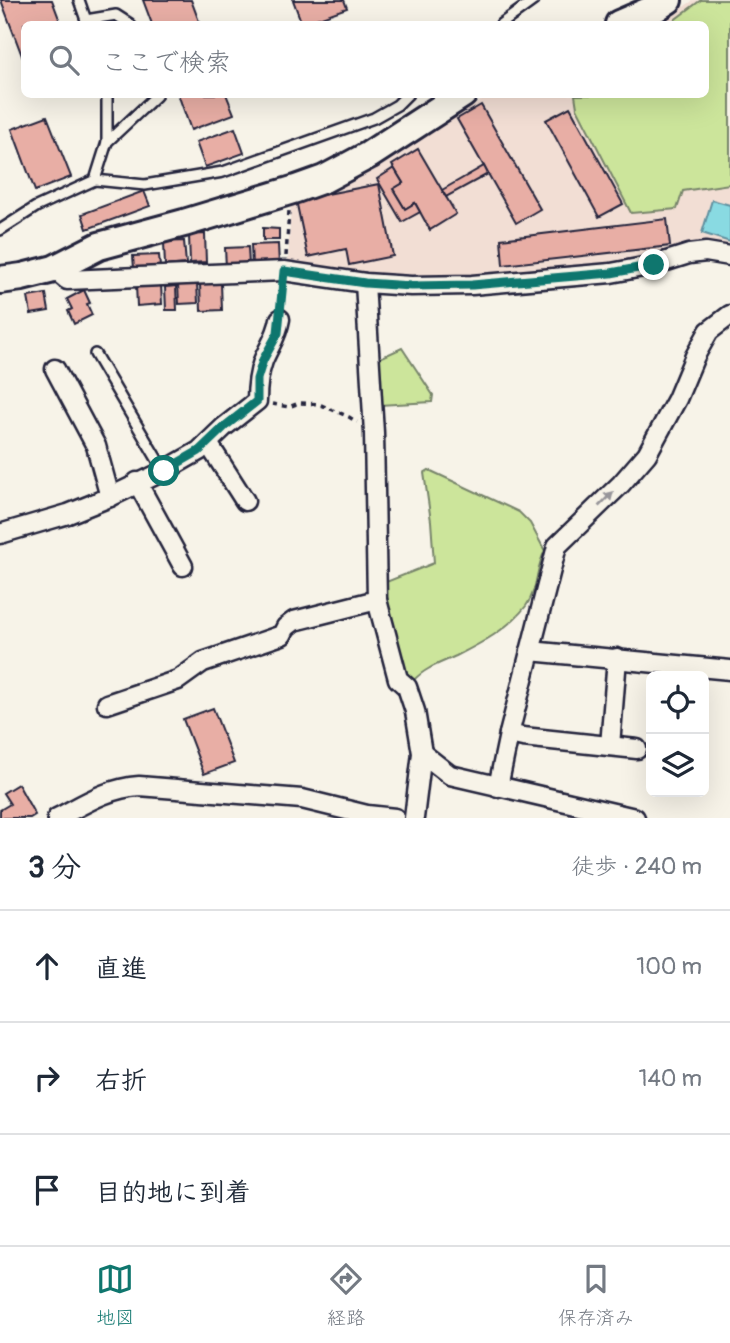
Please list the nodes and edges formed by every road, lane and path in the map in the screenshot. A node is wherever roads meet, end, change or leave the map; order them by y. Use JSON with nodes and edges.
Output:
{"nodes":[{"id":1,"x":79,"y":0,"type":"edge"},
{"id":2,"x":534,"y":0,"type":"edge"},
{"id":3,"x":668,"y":0,"type":"edge"},
{"id":4,"x":87,"y":21,"type":"edge"},
{"id":5,"x":91,"y":21,"type":"edge"},
{"id":6,"x":125,"y":21,"type":"edge"},
{"id":7,"x":504,"y":21,"type":"edge"},
{"id":8,"x":627,"y":21,"type":"edge"},
{"id":9,"x":107,"y":98,"type":"edge"},
{"id":10,"x":154,"y":98,"type":"edge"},
{"id":11,"x":404,"y":98,"type":"edge"},
{"id":12,"x":457,"y":98,"type":"edge"},
{"id":13,"x":107,"y":142,"type":"junction"},
{"id":14,"x":95,"y":180,"type":"junction"},
{"id":15,"x":287,"y":192,"type":"junction"},
{"id":16,"x":0,"y":230,"type":"edge"},
{"id":17,"x":730,"y":256,"type":"edge"},
{"id":18,"x":54,"y":269,"type":"junction"},
{"id":19,"x":284,"y":271,"type":"junction"},
{"id":20,"x":0,"y":280,"type":"edge"},
{"id":21,"x":365,"y":283,"type":"junction"},
{"id":22,"x":730,"y":315,"type":"edge"},
{"id":23,"x":280,"y":319,"type":"joint"},
{"id":24,"x":95,"y":354,"type":"dead end"},
{"id":25,"x":55,"y":369,"type":"dead end"},
{"id":26,"x":257,"y":401,"type":"junction"},
{"id":27,"x":373,"y":433,"type":"junction"},
{"id":28,"x":208,"y":443,"type":"junction"},
{"id":29,"x":164,"y":471,"type":"junction"},
{"id":30,"x":137,"y":482,"type":"junction"},
{"id":31,"x":110,"y":497,"type":"junction"},
{"id":32,"x":244,"y":501,"type":"dead end"},
{"id":33,"x":0,"y":534,"type":"edge"},
{"id":34,"x":183,"y":566,"type":"dead end"},
{"id":35,"x":377,"y":600,"type":"junction"},
{"id":36,"x":530,"y":651,"type":"junction"},
{"id":37,"x":617,"y":658,"type":"junction"},
{"id":38,"x":730,"y":670,"type":"edge"},
{"id":39,"x":107,"y":704,"type":"dead end"},
{"id":40,"x":509,"y":734,"type":"junction"},
{"id":41,"x":610,"y":746,"type":"junction"},
{"id":42,"x":637,"y":749,"type":"dead end"},
{"id":43,"x":422,"y":753,"type":"junction"},
{"id":44,"x":498,"y":787,"type":"junction"},
{"id":45,"x":367,"y":816,"type":"edge"},
{"id":46,"x":57,"y":818,"type":"edge"},
{"id":47,"x":395,"y":818,"type":"edge"},
{"id":48,"x":414,"y":818,"type":"edge"},
{"id":49,"x":635,"y":818,"type":"edge"}],
"edges":[{"from":1,"to":4,"type":"lane"},
{"from":2,"to":7,"type":"lane"},
{"from":3,"to":8,"type":"street"},
{"from":5,"to":6,"type":"lane"},
{"from":9,"to":13,"type":"lane"},
{"from":10,"to":13,"type":"lane"},
{"from":11,"to":14,"type":"lane"},
{"from":12,"to":15,"type":"street"},
{"from":13,"to":14,"type":"lane"},
{"from":14,"to":16,"type":"lane"},
{"from":15,"to":18,"type":"street"},
{"from":15,"to":19,"type":"path"},
{"from":17,"to":21,"type":"street"},
{"from":18,"to":19,"type":"street"},
{"from":18,"to":20,"type":"street"},
{"from":19,"to":21,"type":"street"},
{"from":19,"to":23,"type":"path"},
{"from":21,"to":27,"type":"street"},
{"from":36,"to":22,"type":"street","one_way":true},
{"from":23,"to":26,"type":"street"},
{"from":24,"to":29,"type":"lane"},
{"from":25,"to":31,"type":"street"},
{"from":26,"to":27,"type":"path"},
{"from":26,"to":28,"type":"street"},
{"from":27,"to":35,"type":"street"},
{"from":28,"to":29,"type":"street"},
{"from":28,"to":32,"type":"street"},
{"from":29,"to":30,"type":"street"},
{"from":30,"to":31,"type":"street"},
{"from":30,"to":34,"type":"street"},
{"from":31,"to":33,"type":"street"},
{"from":35,"to":39,"type":"street"},
{"from":35,"to":43,"type":"street"},
{"from":36,"to":37,"type":"street"},
{"from":36,"to":40,"type":"street"},
{"from":37,"to":38,"type":"street"},
{"from":37,"to":41,"type":"street"},
{"from":40,"to":41,"type":"street"},
{"from":40,"to":44,"type":"street"},
{"from":41,"to":42,"type":"street"},
{"from":43,"to":44,"type":"street"},
{"from":43,"to":48,"type":"street"},
{"from":44,"to":49,"type":"street"},
{"from":45,"to":46,"type":"street"},
{"from":45,"to":47,"type":"street"}]}
